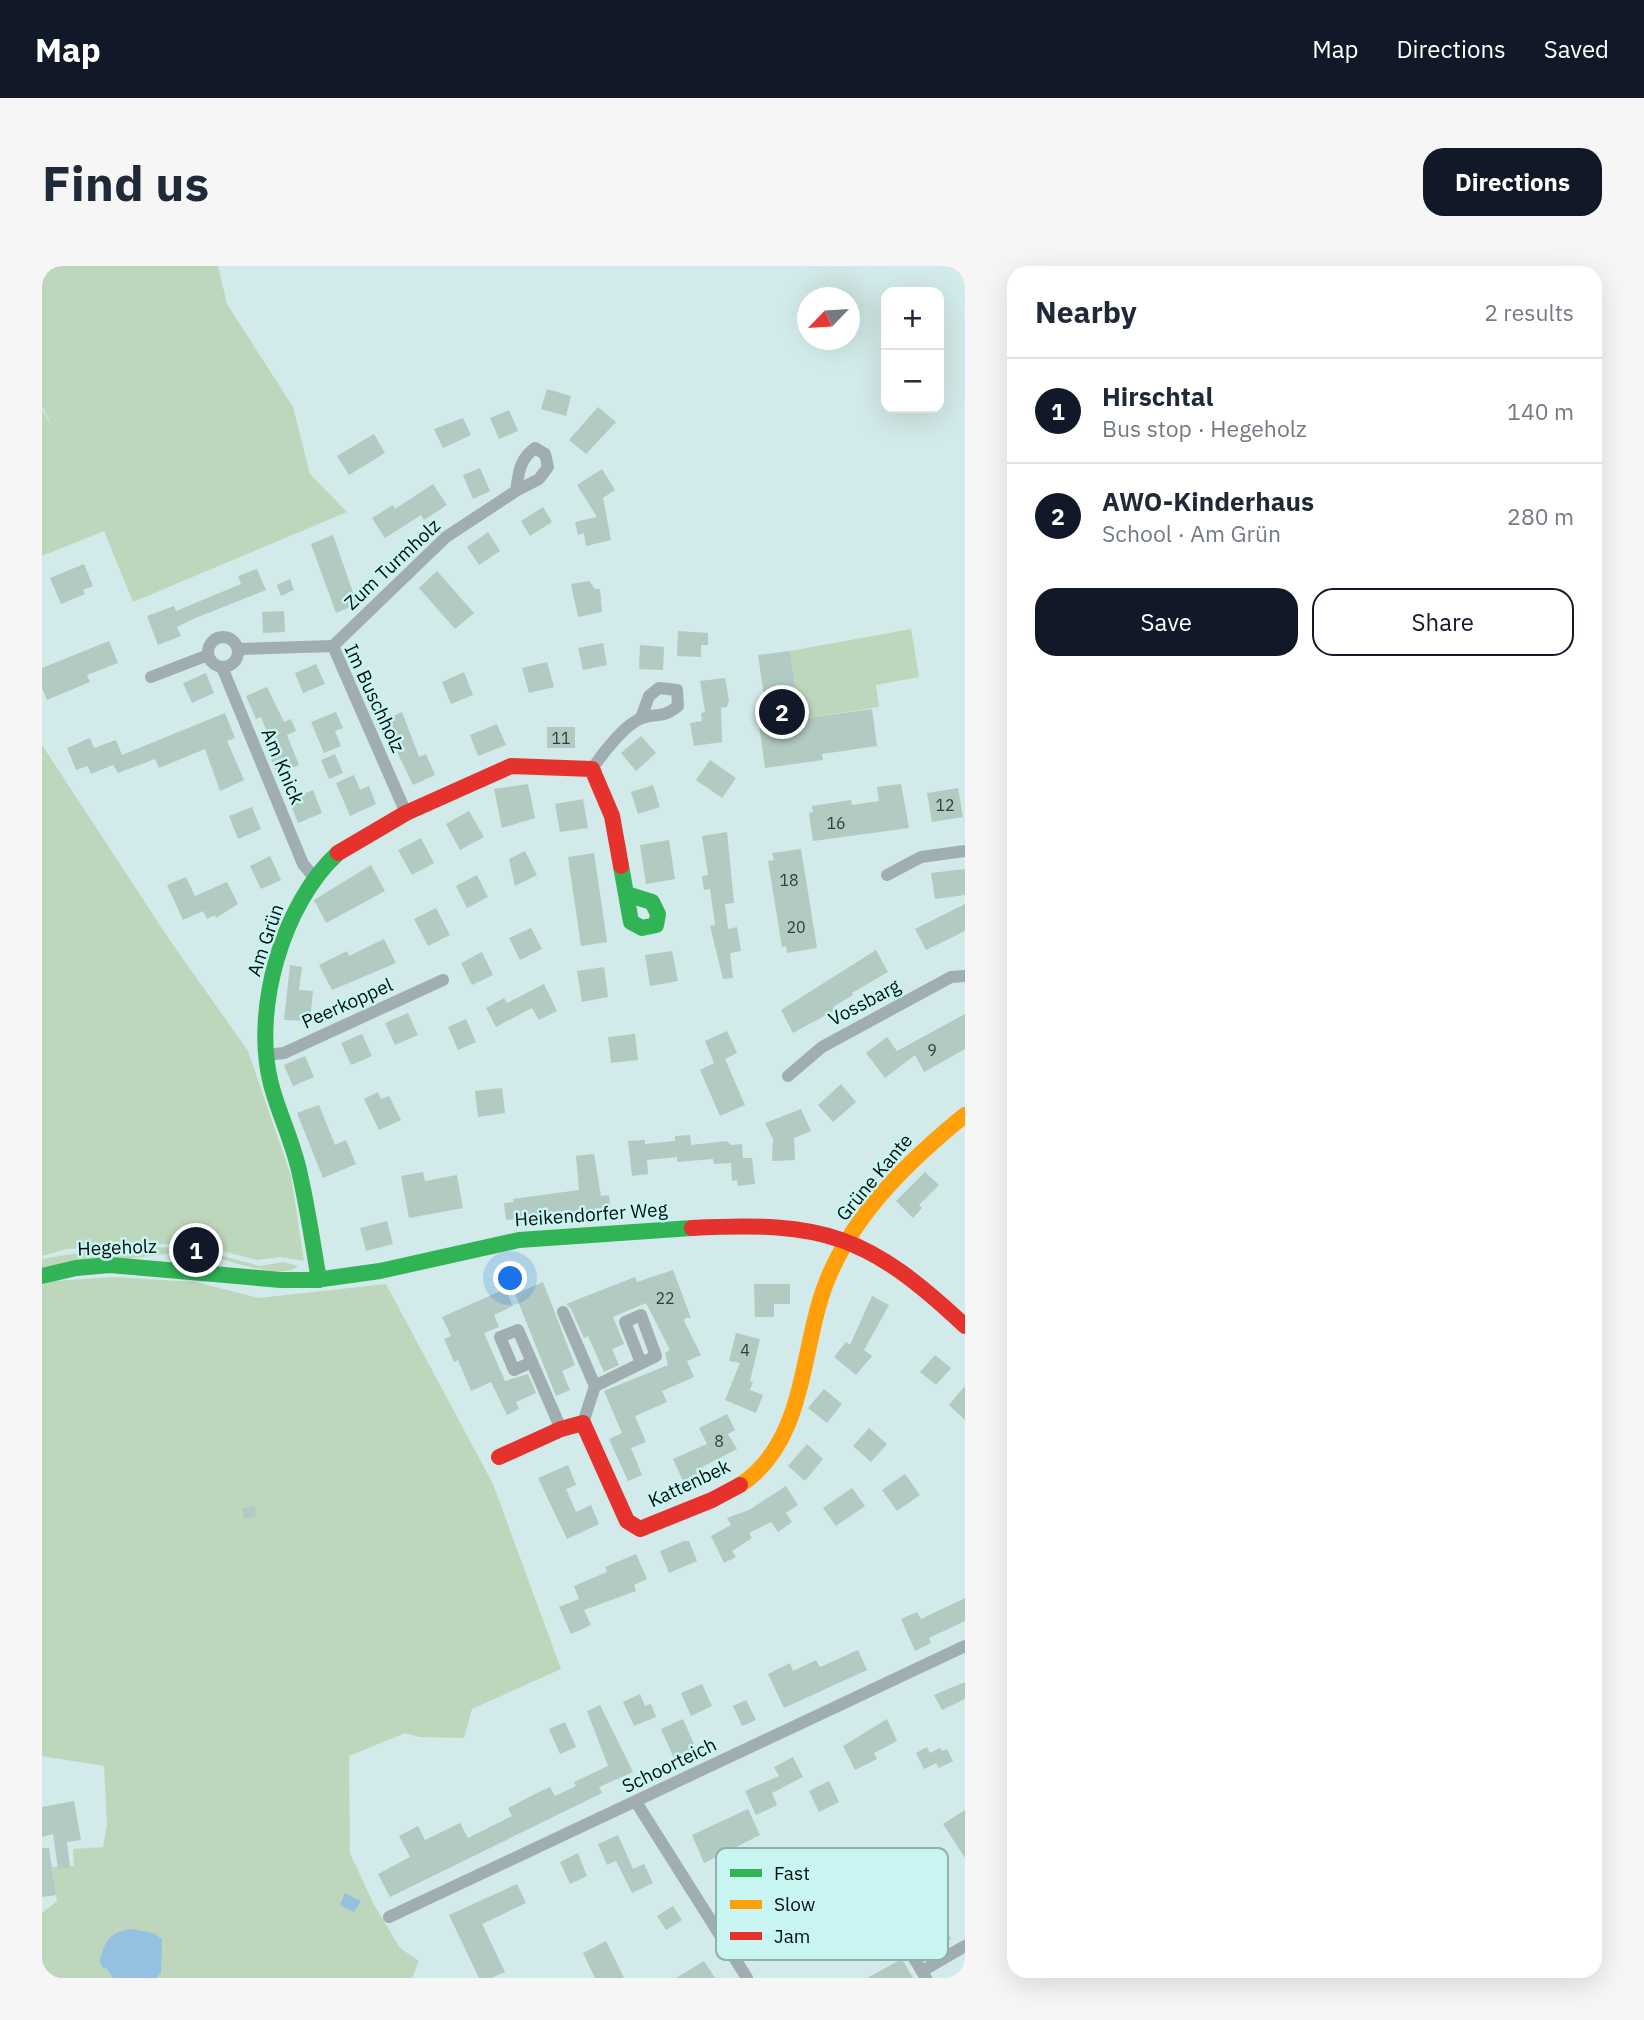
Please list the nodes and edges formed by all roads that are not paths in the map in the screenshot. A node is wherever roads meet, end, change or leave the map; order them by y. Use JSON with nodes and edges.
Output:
{"nodes":[{"id":1,"x":516,"y":491,"type":"dead end"},
{"id":2,"x":333,"y":646,"type":"junction"},
{"id":3,"x":238,"y":649,"type":"junction"},
{"id":4,"x":208,"y":655,"type":"junction"},
{"id":5,"x":222,"y":667,"type":"junction"},
{"id":6,"x":152,"y":677,"type":"dead end"},
{"id":7,"x":641,"y":718,"type":"dead end"},
{"id":8,"x":592,"y":769,"type":"junction"},
{"id":9,"x":406,"y":813,"type":"junction"},
{"id":10,"x":965,"y":851,"type":"edge"},
{"id":11,"x":887,"y":874,"type":"dead end"},
{"id":12,"x":314,"y":877,"type":"junction"},
{"id":13,"x":626,"y":894,"type":"dead end"},
{"id":14,"x":965,"y":976,"type":"edge"},
{"id":15,"x":443,"y":980,"type":"dead end"},
{"id":16,"x":266,"y":1055,"type":"junction"},
{"id":17,"x":788,"y":1076,"type":"dead end"},
{"id":18,"x":965,"y":1115,"type":"edge"},
{"id":19,"x":849,"y":1240,"type":"junction"},
{"id":20,"x":195,"y":1270,"type":"joint"},
{"id":21,"x":42,"y":1276,"type":"edge"},
{"id":22,"x":319,"y":1280,"type":"junction"},
{"id":23,"x":563,"y":1312,"type":"dead end"},
{"id":24,"x":965,"y":1326,"type":"edge"},
{"id":25,"x":532,"y":1363,"type":"dead end"},
{"id":26,"x":641,"y":1363,"type":"dead end"},
{"id":27,"x":595,"y":1386,"type":"junction"},
{"id":28,"x":583,"y":1423,"type":"junction"},
{"id":29,"x":561,"y":1429,"type":"junction"},
{"id":30,"x":499,"y":1457,"type":"dead end"},
{"id":31,"x":965,"y":1646,"type":"edge"},
{"id":32,"x":636,"y":1802,"type":"junction"},
{"id":33,"x":389,"y":1917,"type":"dead end"},
{"id":34,"x":716,"y":1929,"type":"edge"},
{"id":35,"x":965,"y":1946,"type":"edge"},
{"id":36,"x":948,"y":1958,"type":"edge"},
{"id":37,"x":736,"y":1960,"type":"edge"},
{"id":38,"x":915,"y":1960,"type":"edge"},
{"id":39,"x":945,"y":1960,"type":"edge"},
{"id":40,"x":924,"y":1975,"type":"edge"},
{"id":41,"x":747,"y":1978,"type":"edge"}],
"edges":[{"from":1,"to":2,"type":"street","name":"Zum Turmholz"},
{"from":2,"to":3,"type":"street","name":"Im Buschholz"},
{"from":2,"to":9,"type":"street","name":"Im Buschholz"},
{"from":3,"to":4,"type":"street"},
{"from":3,"to":5,"type":"street"},
{"from":4,"to":5,"type":"street","name":"Am Knick"},
{"from":4,"to":6,"type":"street"},
{"from":5,"to":12,"type":"street","name":"Am Knick"},
{"from":7,"to":8,"type":"street"},
{"from":8,"to":9,"type":"street","name":"Am Grün"},
{"from":8,"to":13,"type":"street"},
{"from":9,"to":12,"type":"street","name":"Am Grün"},
{"from":10,"to":11,"type":"street"},
{"from":12,"to":16,"type":"street","name":"Am Grün"},
{"from":14,"to":17,"type":"street","name":"Vossbarg"},
{"from":15,"to":16,"type":"street","name":"Peerkoppel"},
{"from":16,"to":22,"type":"street","name":"Am Grün"},
{"from":18,"to":19,"type":"street","name":"Grüne Kante"},
{"from":19,"to":22,"type":"street","name":"Heikendorfer Weg"},
{"from":19,"to":24,"type":"street","name":"Heikendorfer Weg"},
{"from":19,"to":28,"type":"street","name":"Kattenbek"},
{"from":20,"to":21,"type":"street","name":"Hegeholz"},
{"from":20,"to":22,"type":"street","name":"Heikendorfer Weg"},
{"from":23,"to":27,"type":"street"},
{"from":25,"to":29,"type":"street"},
{"from":26,"to":27,"type":"street"},
{"from":27,"to":28,"type":"street"},
{"from":28,"to":29,"type":"street"},
{"from":29,"to":30,"type":"street"},
{"from":31,"to":32,"type":"street","name":"Schoorteich"},
{"from":32,"to":33,"type":"street","name":"Schoorteich"},
{"from":32,"to":34,"type":"street"},
{"from":35,"to":36,"type":"street"},
{"from":37,"to":41,"type":"street"},
{"from":38,"to":40,"type":"street"},
{"from":39,"to":40,"type":"street"}]}
